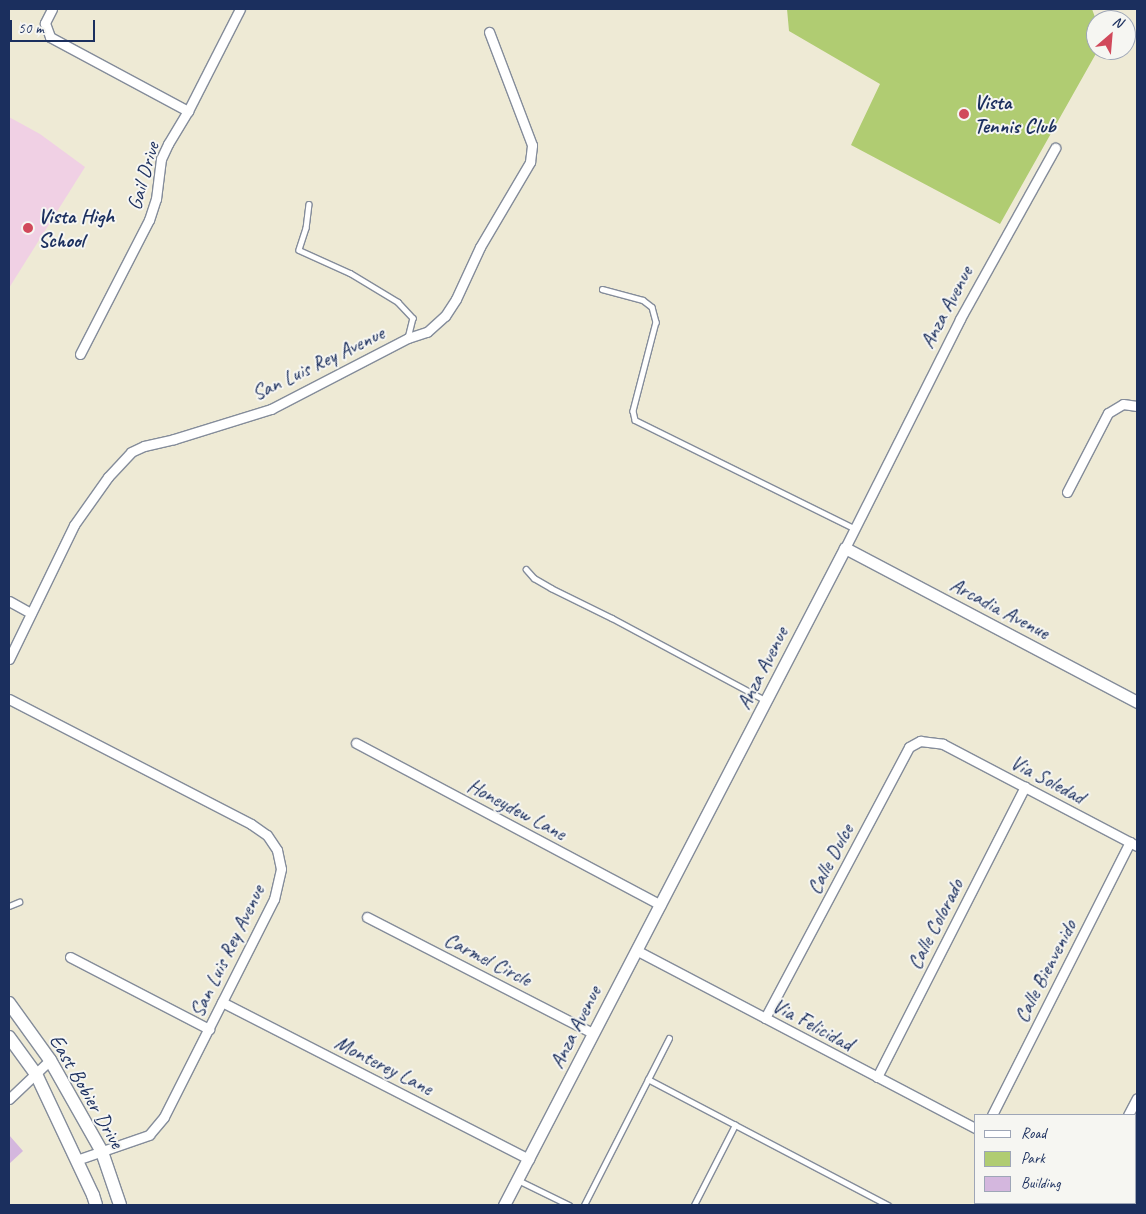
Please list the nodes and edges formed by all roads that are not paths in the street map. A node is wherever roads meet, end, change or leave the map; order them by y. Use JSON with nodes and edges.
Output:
{"nodes":[{"id":1,"x":52,"y":9,"type":"edge"},
{"id":2,"x":240,"y":9,"type":"edge"},
{"id":3,"x":489,"y":32,"type":"dead end"},
{"id":4,"x":188,"y":111,"type":"junction"},
{"id":5,"x":1055,"y":148,"type":"dead end"},
{"id":6,"x":309,"y":204,"type":"dead end"},
{"id":7,"x":602,"y":289,"type":"dead end"},
{"id":8,"x":408,"y":338,"type":"junction"},
{"id":9,"x":80,"y":354,"type":"dead end"},
{"id":10,"x":1137,"y":406,"type":"edge"},
{"id":11,"x":1068,"y":492,"type":"dead end"},
{"id":12,"x":854,"y":528,"type":"junction"},
{"id":13,"x":845,"y":548,"type":"junction"},
{"id":14,"x":526,"y":569,"type":"dead end"},
{"id":15,"x":9,"y":601,"type":"edge"},
{"id":16,"x":31,"y":613,"type":"junction"},
{"id":17,"x":9,"y":659,"type":"edge"},
{"id":18,"x":9,"y":699,"type":"edge"},
{"id":19,"x":766,"y":701,"type":"junction"},
{"id":20,"x":1137,"y":702,"type":"edge"},
{"id":21,"x":356,"y":744,"type":"dead end"},
{"id":22,"x":944,"y":744,"type":"joint"},
{"id":23,"x":1025,"y":787,"type":"junction"},
{"id":24,"x":1134,"y":844,"type":"edge"},
{"id":25,"x":19,"y":902,"type":"dead end"},
{"id":26,"x":661,"y":905,"type":"junction"},
{"id":27,"x":9,"y":906,"type":"edge"},
{"id":28,"x":367,"y":917,"type":"dead end"},
{"id":29,"x":636,"y":950,"type":"junction"},
{"id":30,"x":70,"y":957,"type":"dead end"},
{"id":31,"x":222,"y":1002,"type":"junction"},
{"id":32,"x":9,"y":1003,"type":"edge"},
{"id":33,"x":765,"y":1018,"type":"junction"},
{"id":34,"x":209,"y":1029,"type":"junction"},
{"id":35,"x":594,"y":1033,"type":"junction"},
{"id":36,"x":9,"y":1037,"type":"edge"},
{"id":37,"x":670,"y":1038,"type":"dead end"},
{"id":38,"x":50,"y":1060,"type":"junction"},
{"id":39,"x":36,"y":1074,"type":"junction"},
{"id":40,"x":877,"y":1077,"type":"junction"},
{"id":41,"x":648,"y":1080,"type":"junction"},
{"id":42,"x":1137,"y":1098,"type":"edge"},
{"id":43,"x":9,"y":1099,"type":"edge"},
{"id":44,"x":993,"y":1114,"type":"edge"},
{"id":45,"x":1129,"y":1114,"type":"edge"},
{"id":46,"x":735,"y":1125,"type":"junction"},
{"id":47,"x":974,"y":1127,"type":"edge"},
{"id":48,"x":102,"y":1152,"type":"junction"},
{"id":49,"x":529,"y":1158,"type":"junction"},
{"id":50,"x":77,"y":1160,"type":"junction"},
{"id":51,"x":518,"y":1180,"type":"junction"},
{"id":52,"x":96,"y":1205,"type":"edge"},
{"id":53,"x":120,"y":1205,"type":"edge"},
{"id":54,"x":504,"y":1205,"type":"edge"},
{"id":55,"x":569,"y":1205,"type":"edge"},
{"id":56,"x":584,"y":1205,"type":"edge"},
{"id":57,"x":694,"y":1205,"type":"edge"},
{"id":58,"x":888,"y":1205,"type":"edge"}],
"edges":[{"from":1,"to":4,"type":"street"},
{"from":2,"to":4,"type":"street","name":"Gail Drive"},
{"from":3,"to":8,"type":"street","name":"San Luis Rey Avenue"},
{"from":4,"to":9,"type":"street","name":"Gail Drive"},
{"from":5,"to":12,"type":"street","name":"Anza Avenue"},
{"from":6,"to":8,"type":"lane"},
{"from":7,"to":12,"type":"lane"},
{"from":8,"to":16,"type":"street","name":"San Luis Rey Avenue"},
{"from":10,"to":11,"type":"street"},
{"from":12,"to":13,"type":"street","name":"Anza Avenue"},
{"from":13,"to":19,"type":"street","name":"Anza Avenue"},
{"from":13,"to":20,"type":"street","name":"Arcadia Avenue"},
{"from":14,"to":19,"type":"lane"},
{"from":15,"to":16,"type":"street"},
{"from":16,"to":17,"type":"street","name":"San Luis Rey Avenue"},
{"from":18,"to":31,"type":"street","name":"San Luis Rey Avenue"},
{"from":19,"to":26,"type":"street","name":"Anza Avenue"},
{"from":21,"to":26,"type":"street","name":"Honeydew Lane"},
{"from":22,"to":23,"type":"street","name":"Via Soledad"},
{"from":22,"to":33,"type":"street","name":"Calle Dulce"},
{"from":23,"to":24,"type":"street","name":"Via Soledad"},
{"from":23,"to":40,"type":"street","name":"Calle Colorado"},
{"from":24,"to":44,"type":"street","name":"Calle Bienvenido"},
{"from":25,"to":27,"type":"lane"},
{"from":26,"to":29,"type":"street","name":"Anza Avenue"},
{"from":28,"to":35,"type":"street","name":"Carmel Circle"},
{"from":29,"to":33,"type":"street","name":"Via Felicidad"},
{"from":29,"to":35,"type":"street","name":"Anza Avenue"},
{"from":30,"to":34,"type":"street"},
{"from":31,"to":34,"type":"street","name":"San Luis Rey Avenue"},
{"from":31,"to":49,"type":"street","name":"Monterey Lane"},
{"from":32,"to":38,"type":"main road","name":"East Bobier Drive"},
{"from":33,"to":40,"type":"street","name":"Via Felicidad"},
{"from":34,"to":48,"type":"street","name":"San Luis Rey Avenue"},
{"from":35,"to":49,"type":"street","name":"Anza Avenue"},
{"from":36,"to":39,"type":"main road","name":"East Bobier Drive"},
{"from":37,"to":41,"type":"lane"},
{"from":38,"to":39,"type":"street"},
{"from":38,"to":48,"type":"main road","name":"East Bobier Drive"},
{"from":39,"to":43,"type":"street"},
{"from":39,"to":50,"type":"main road","name":"East Bobier Drive"},
{"from":40,"to":47,"type":"street","name":"Via Felicidad"},
{"from":41,"to":46,"type":"lane"},
{"from":41,"to":56,"type":"lane"},
{"from":42,"to":45,"type":"street"},
{"from":46,"to":57,"type":"lane"},
{"from":46,"to":58,"type":"lane"},
{"from":48,"to":50,"type":"street","name":"San Luis Rey Avenue"},
{"from":48,"to":53,"type":"main road","name":"East Bobier Drive"},
{"from":49,"to":51,"type":"street","name":"Anza Avenue"},
{"from":50,"to":52,"type":"main road","name":"East Bobier Drive"},
{"from":51,"to":54,"type":"street","name":"Anza Avenue"},
{"from":51,"to":55,"type":"lane"}]}
